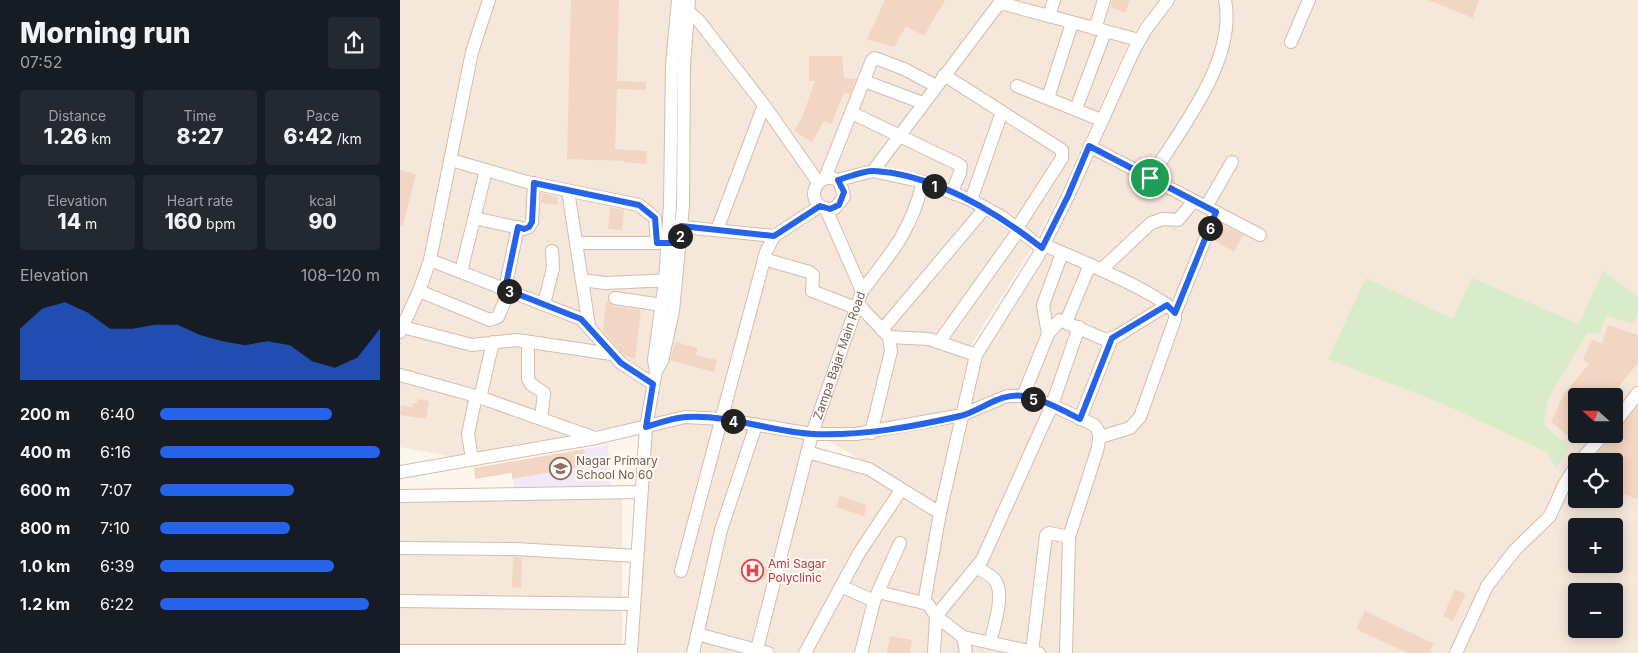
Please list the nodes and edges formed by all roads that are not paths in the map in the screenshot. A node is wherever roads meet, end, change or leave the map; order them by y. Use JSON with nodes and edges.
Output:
{"nodes":[{"id":1,"x":489,"y":0,"type":"edge"},
{"id":2,"x":1054,"y":0,"type":"edge"},
{"id":3,"x":1104,"y":0,"type":"edge"},
{"id":4,"x":1168,"y":0,"type":"edge"},
{"id":5,"x":1225,"y":0,"type":"edge"},
{"id":6,"x":1309,"y":0,"type":"edge"},
{"id":7,"x":997,"y":2,"type":"edge"},
{"id":8,"x":684,"y":5,"type":"edge"},
{"id":9,"x":1049,"y":16,"type":"junction"},
{"id":10,"x":1072,"y":23,"type":"junction"},
{"id":11,"x":1100,"y":30,"type":"junction"},
{"id":12,"x":1139,"y":40,"type":"junction"},
{"id":13,"x":1291,"y":42,"type":"dead end"},
{"id":14,"x":944,"y":75,"type":"junction"},
{"id":15,"x":864,"y":81,"type":"junction"},
{"id":16,"x":936,"y":86,"type":"junction"},
{"id":17,"x":1017,"y":86,"type":"dead end"},
{"id":18,"x":1048,"y":98,"type":"junction"},
{"id":19,"x":923,"y":103,"type":"junction"},
{"id":20,"x":764,"y":105,"type":"junction"},
{"id":21,"x":1076,"y":109,"type":"junction"},
{"id":22,"x":1002,"y":112,"type":"junction"},
{"id":23,"x":852,"y":113,"type":"junction"},
{"id":24,"x":1102,"y":120,"type":"junction"},
{"id":25,"x":899,"y":136,"type":"junction"},
{"id":26,"x":1089,"y":146,"type":"junction"},
{"id":27,"x":451,"y":160,"type":"junction"},
{"id":28,"x":1232,"y":162,"type":"dead end"},
{"id":29,"x":486,"y":170,"type":"junction"},
{"id":30,"x":873,"y":171,"type":"junction"},
{"id":31,"x":1150,"y":178,"type":"junction"},
{"id":32,"x":827,"y":180,"type":"junction"},
{"id":33,"x":923,"y":182,"type":"junction"},
{"id":34,"x":534,"y":183,"type":"junction"},
{"id":35,"x":568,"y":191,"type":"junction"},
{"id":36,"x":952,"y":192,"type":"junction"},
{"id":37,"x":971,"y":200,"type":"junction"},
{"id":38,"x":1194,"y":201,"type":"junction"},
{"id":39,"x":823,"y":208,"type":"junction"},
{"id":40,"x":985,"y":208,"type":"junction"},
{"id":41,"x":1211,"y":210,"type":"junction"},
{"id":42,"x":474,"y":218,"type":"junction"},
{"id":43,"x":675,"y":226,"type":"junction"},
{"id":44,"x":518,"y":227,"type":"junction"},
{"id":45,"x":1018,"y":229,"type":"junction"},
{"id":46,"x":717,"y":230,"type":"junction"},
{"id":47,"x":1260,"y":235,"type":"dead end"},
{"id":48,"x":774,"y":236,"type":"junction"},
{"id":49,"x":577,"y":243,"type":"junction"},
{"id":50,"x":668,"y":243,"type":"junction"},
{"id":51,"x":1043,"y":247,"type":"junction"},
{"id":52,"x":552,"y":251,"type":"dead end"},
{"id":53,"x":1062,"y":253,"type":"junction"},
{"id":54,"x":764,"y":259,"type":"junction"},
{"id":55,"x":430,"y":260,"type":"junction"},
{"id":56,"x":1095,"y":267,"type":"junction"},
{"id":57,"x":461,"y":272,"type":"junction"},
{"id":58,"x":582,"y":280,"type":"junction"},
{"id":59,"x":671,"y":280,"type":"junction"},
{"id":60,"x":507,"y":290,"type":"junction"},
{"id":61,"x":419,"y":291,"type":"junction"},
{"id":62,"x":862,"y":291,"type":"junction"},
{"id":63,"x":615,"y":298,"type":"dead end"},
{"id":64,"x":544,"y":304,"type":"junction"},
{"id":65,"x":662,"y":305,"type":"junction"},
{"id":66,"x":857,"y":306,"type":"junction"},
{"id":67,"x":1171,"y":309,"type":"junction"},
{"id":68,"x":1066,"y":322,"type":"junction"},
{"id":69,"x":589,"y":326,"type":"junction"},
{"id":70,"x":1079,"y":327,"type":"junction"},
{"id":71,"x":401,"y":329,"type":"edge"},
{"id":72,"x":886,"y":333,"type":"junction"},
{"id":73,"x":1048,"y":334,"type":"junction"},
{"id":74,"x":1112,"y":338,"type":"junction"},
{"id":75,"x":493,"y":342,"type":"junction"},
{"id":76,"x":528,"y":342,"type":"junction"},
{"id":77,"x":940,"y":342,"type":"junction"},
{"id":78,"x":612,"y":354,"type":"junction"},
{"id":79,"x":976,"y":355,"type":"junction"},
{"id":80,"x":656,"y":371,"type":"junction"},
{"id":81,"x":400,"y":375,"type":"edge"},
{"id":82,"x":653,"y":384,"type":"junction"},
{"id":83,"x":1638,"y":393,"type":"edge"},
{"id":84,"x":1023,"y":396,"type":"junction"},
{"id":85,"x":478,"y":397,"type":"junction"},
{"id":86,"x":1052,"y":405,"type":"junction"},
{"id":87,"x":1623,"y":412,"type":"edge"},
{"id":88,"x":962,"y":415,"type":"junction"},
{"id":89,"x":542,"y":419,"type":"junction"},
{"id":90,"x":722,"y":419,"type":"junction"},
{"id":91,"x":1080,"y":419,"type":"junction"},
{"id":92,"x":756,"y":425,"type":"junction"},
{"id":93,"x":646,"y":427,"type":"junction"},
{"id":94,"x":871,"y":433,"type":"junction"},
{"id":95,"x":812,"y":434,"type":"junction"},
{"id":96,"x":1100,"y":437,"type":"junction"},
{"id":97,"x":596,"y":438,"type":"junction"},
{"id":98,"x":1596,"y":443,"type":"edge"},
{"id":99,"x":807,"y":452,"type":"junction"},
{"id":100,"x":1587,"y":453,"type":"edge"},
{"id":101,"x":472,"y":459,"type":"junction"},
{"id":102,"x":400,"y":472,"type":"edge"},
{"id":103,"x":1568,"y":479,"type":"edge"},
{"id":104,"x":901,"y":490,"type":"junction"},
{"id":105,"x":640,"y":492,"type":"junction"},
{"id":106,"x":400,"y":496,"type":"edge"},
{"id":107,"x":940,"y":513,"type":"junction"},
{"id":108,"x":1069,"y":537,"type":"junction"},
{"id":109,"x":900,"y":542,"type":"dead end"},
{"id":110,"x":400,"y":548,"type":"edge"},
{"id":111,"x":637,"y":556,"type":"junction"},
{"id":112,"x":977,"y":567,"type":"junction"},
{"id":113,"x":681,"y":571,"type":"dead end"},
{"id":114,"x":841,"y":586,"type":"junction"},
{"id":115,"x":876,"y":597,"type":"junction"},
{"id":116,"x":400,"y":601,"type":"edge"},
{"id":117,"x":924,"y":603,"type":"junction"},
{"id":118,"x":634,"y":604,"type":"junction"},
{"id":119,"x":936,"y":616,"type":"junction"},
{"id":120,"x":697,"y":634,"type":"junction"},
{"id":121,"x":963,"y":638,"type":"junction"},
{"id":122,"x":990,"y":642,"type":"junction"},
{"id":123,"x":400,"y":651,"type":"edge"},
{"id":124,"x":631,"y":652,"type":"edge"},
{"id":125,"x":760,"y":652,"type":"edge"},
{"id":126,"x":1036,"y":652,"type":"edge"},
{"id":127,"x":693,"y":653,"type":"edge"},
{"id":128,"x":804,"y":653,"type":"edge"},
{"id":129,"x":861,"y":653,"type":"edge"},
{"id":130,"x":934,"y":653,"type":"edge"},
{"id":131,"x":966,"y":653,"type":"edge"},
{"id":132,"x":1066,"y":653,"type":"edge"},
{"id":133,"x":1456,"y":653,"type":"edge"}],
"edges":[{"from":1,"to":27,"type":"street"},
{"from":2,"to":9,"type":"street"},
{"from":3,"to":11,"type":"street"},
{"from":4,"to":12,"type":"street"},
{"from":5,"to":31,"type":"street"},
{"from":6,"to":13,"type":"street"},
{"from":7,"to":9,"type":"street"},
{"from":7,"to":14,"type":"street"},
{"from":8,"to":20,"type":"street"},
{"from":8,"to":43,"type":"street"},
{"from":9,"to":10,"type":"street"},
{"from":10,"to":11,"type":"street"},
{"from":10,"to":18,"type":"street"},
{"from":11,"to":12,"type":"street"},
{"from":11,"to":21,"type":"street"},
{"from":12,"to":24,"type":"street"},
{"from":14,"to":16,"type":"street"},
{"from":14,"to":22,"type":"street"},
{"from":15,"to":16,"type":"street"},
{"from":15,"to":19,"type":"street"},
{"from":15,"to":23,"type":"street"},
{"from":16,"to":19,"type":"street"},
{"from":17,"to":18,"type":"street"},
{"from":18,"to":21,"type":"street"},
{"from":19,"to":25,"type":"street"},
{"from":20,"to":32,"type":"street"},
{"from":20,"to":46,"type":"street"},
{"from":21,"to":24,"type":"street"},
{"from":22,"to":37,"type":"street"},
{"from":22,"to":45,"type":"street"},
{"from":23,"to":25,"type":"street"},
{"from":23,"to":32,"type":"street"},
{"from":24,"to":26,"type":"street"},
{"from":25,"to":30,"type":"street"},
{"from":25,"to":36,"type":"street"},
{"from":26,"to":31,"type":"street"},
{"from":26,"to":51,"type":"street"},
{"from":27,"to":29,"type":"street"},
{"from":27,"to":55,"type":"street"},
{"from":28,"to":41,"type":"street"},
{"from":29,"to":34,"type":"street"},
{"from":29,"to":42,"type":"street"},
{"from":30,"to":32,"type":"street"},
{"from":30,"to":33,"type":"street"},
{"from":31,"to":38,"type":"street"},
{"from":32,"to":39,"type":"street"},
{"from":32,"to":39,"type":"street"},
{"from":33,"to":36,"type":"street"},
{"from":33,"to":62,"type":"street"},
{"from":34,"to":35,"type":"street"},
{"from":34,"to":44,"type":"street"},
{"from":35,"to":49,"type":"street"},
{"from":35,"to":50,"type":"street"},
{"from":36,"to":37,"type":"street"},
{"from":37,"to":40,"type":"street"},
{"from":38,"to":41,"type":"street"},
{"from":38,"to":56,"type":"street"},
{"from":39,"to":48,"type":"street"},
{"from":39,"to":62,"type":"street","name":"Zampa Bajar Main Road"},
{"from":40,"to":45,"type":"street"},
{"from":40,"to":72,"type":"street"},
{"from":41,"to":47,"type":"street"},
{"from":41,"to":67,"type":"street"},
{"from":42,"to":44,"type":"street"},
{"from":42,"to":57,"type":"street"},
{"from":43,"to":46,"type":"street"},
{"from":43,"to":50,"type":"street"},
{"from":44,"to":60,"type":"street"},
{"from":45,"to":51,"type":"street"},
{"from":45,"to":77,"type":"street"},
{"from":46,"to":48,"type":"street"},
{"from":48,"to":54,"type":"street"},
{"from":49,"to":50,"type":"street"},
{"from":49,"to":58,"type":"street"},
{"from":50,"to":59,"type":"street"},
{"from":51,"to":53,"type":"street"},
{"from":51,"to":79,"type":"street"},
{"from":52,"to":64,"type":"street"},
{"from":53,"to":56,"type":"street"},
{"from":53,"to":73,"type":"street"},
{"from":54,"to":66,"type":"street"},
{"from":54,"to":90,"type":"street"},
{"from":55,"to":57,"type":"street"},
{"from":55,"to":61,"type":"street"},
{"from":56,"to":67,"type":"street"},
{"from":56,"to":68,"type":"street"},
{"from":57,"to":60,"type":"street"},
{"from":58,"to":59,"type":"street"},
{"from":58,"to":69,"type":"street"},
{"from":59,"to":65,"type":"street"},
{"from":59,"to":80,"type":"street"},
{"from":60,"to":61,"type":"street"},
{"from":60,"to":64,"type":"street"},
{"from":61,"to":71,"type":"street"},
{"from":62,"to":66,"type":"street","name":"Zampa Bajar Main Road"},
{"from":63,"to":65,"type":"street"},
{"from":64,"to":69,"type":"street"},
{"from":65,"to":80,"type":"street"},
{"from":66,"to":72,"type":"street"},
{"from":66,"to":95,"type":"street","name":"Zampa Bajar Main Road"},
{"from":67,"to":74,"type":"street"},
{"from":67,"to":96,"type":"street"},
{"from":68,"to":70,"type":"street"},
{"from":68,"to":73,"type":"street"},
{"from":69,"to":78,"type":"street"},
{"from":70,"to":74,"type":"street"},
{"from":70,"to":86,"type":"street"},
{"from":71,"to":75,"type":"street"},
{"from":72,"to":77,"type":"street"},
{"from":72,"to":94,"type":"street"},
{"from":73,"to":84,"type":"street"},
{"from":74,"to":91,"type":"street"},
{"from":75,"to":76,"type":"street"},
{"from":75,"to":85,"type":"street"},
{"from":76,"to":78,"type":"street"},
{"from":76,"to":89,"type":"street"},
{"from":77,"to":79,"type":"street"},
{"from":78,"to":82,"type":"street"},
{"from":79,"to":88,"type":"street"},
{"from":80,"to":82,"type":"street"},
{"from":81,"to":85,"type":"street"},
{"from":82,"to":93,"type":"street"},
{"from":83,"to":87,"type":"street"},
{"from":84,"to":86,"type":"street"},
{"from":84,"to":88,"type":"street"},
{"from":85,"to":89,"type":"street"},
{"from":85,"to":101,"type":"street"},
{"from":86,"to":91,"type":"street"},
{"from":86,"to":112,"type":"street"},
{"from":88,"to":94,"type":"street"},
{"from":88,"to":107,"type":"street"},
{"from":89,"to":97,"type":"street"},
{"from":90,"to":92,"type":"street"},
{"from":90,"to":93,"type":"street"},
{"from":90,"to":113,"type":"street"},
{"from":91,"to":96,"type":"street"},
{"from":92,"to":95,"type":"street"},
{"from":92,"to":120,"type":"street"},
{"from":93,"to":97,"type":"street"},
{"from":93,"to":105,"type":"street"},
{"from":94,"to":95,"type":"street"},
{"from":95,"to":99,"type":"street","name":"Zampa Bajar Main Road"},
{"from":96,"to":108,"type":"street"},
{"from":97,"to":101,"type":"street"},
{"from":98,"to":100,"type":"street"},
{"from":99,"to":104,"type":"street"},
{"from":99,"to":125,"type":"street","name":"Zampa Bajar Main Road"},
{"from":101,"to":102,"type":"street"},
{"from":103,"to":133,"type":"street"},
{"from":104,"to":107,"type":"street"},
{"from":104,"to":114,"type":"street"},
{"from":105,"to":106,"type":"street"},
{"from":105,"to":111,"type":"street"},
{"from":107,"to":117,"type":"street"},
{"from":108,"to":126,"type":"street"},
{"from":108,"to":132,"type":"street"},
{"from":109,"to":115,"type":"street"},
{"from":110,"to":111,"type":"street"},
{"from":111,"to":118,"type":"street"},
{"from":112,"to":119,"type":"street"},
{"from":112,"to":122,"type":"street"},
{"from":114,"to":115,"type":"street"},
{"from":114,"to":128,"type":"street"},
{"from":115,"to":117,"type":"street"},
{"from":115,"to":129,"type":"street"},
{"from":116,"to":118,"type":"street"},
{"from":117,"to":119,"type":"street"},
{"from":118,"to":124,"type":"street"},
{"from":119,"to":121,"type":"street"},
{"from":119,"to":130,"type":"street"},
{"from":120,"to":125,"type":"street"},
{"from":120,"to":127,"type":"street"},
{"from":121,"to":122,"type":"street"},
{"from":121,"to":131,"type":"street"},
{"from":122,"to":126,"type":"street"},
{"from":123,"to":124,"type":"street"}]}
